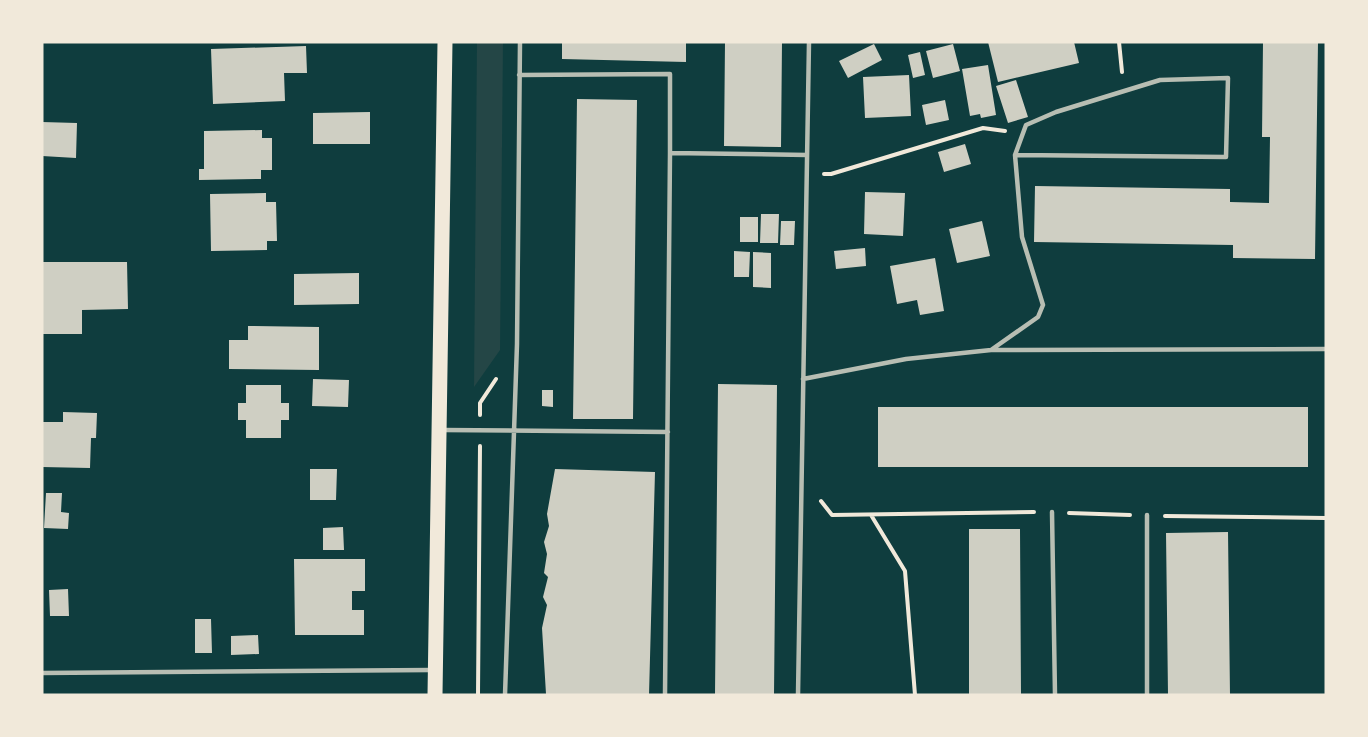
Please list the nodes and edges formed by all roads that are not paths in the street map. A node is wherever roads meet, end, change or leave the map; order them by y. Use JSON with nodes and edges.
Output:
{"nodes":[{"id":1,"x":445,"y":42,"type":"edge"},
{"id":2,"x":520,"y":42,"type":"edge"},
{"id":3,"x":809,"y":42,"type":"edge"},
{"id":4,"x":519,"y":75,"type":"junction"},
{"id":5,"x":670,"y":153,"type":"junction"},
{"id":6,"x":807,"y":155,"type":"junction"},
{"id":7,"x":1015,"y":155,"type":"junction"},
{"id":8,"x":1326,"y":349,"type":"edge"},
{"id":9,"x":991,"y":350,"type":"junction"},
{"id":10,"x":803,"y":379,"type":"junction"},
{"id":11,"x":439,"y":430,"type":"junction"},
{"id":12,"x":514,"y":431,"type":"junction"},
{"id":13,"x":668,"y":432,"type":"junction"},
{"id":14,"x":1052,"y":512,"type":"road end"},
{"id":15,"x":1147,"y":515,"type":"road end"},
{"id":16,"x":435,"y":670,"type":"junction"},
{"id":17,"x":42,"y":673,"type":"edge"},
{"id":18,"x":435,"y":695,"type":"edge"},
{"id":19,"x":505,"y":695,"type":"edge"},
{"id":20,"x":665,"y":695,"type":"edge"},
{"id":21,"x":798,"y":695,"type":"edge"},
{"id":22,"x":1055,"y":695,"type":"edge"},
{"id":23,"x":1147,"y":695,"type":"edge"}],
"edges":[{"from":1,"to":11,"type":"main road"},
{"from":2,"to":4,"type":"lane"},
{"from":3,"to":6,"type":"lane"},
{"from":4,"to":5,"type":"lane"},
{"from":4,"to":12,"type":"lane"},
{"from":5,"to":6,"type":"lane"},
{"from":5,"to":13,"type":"lane"},
{"from":6,"to":10,"type":"lane"},
{"from":7,"to":7,"type":"lane"},
{"from":7,"to":9,"type":"lane"},
{"from":8,"to":9,"type":"lane"},
{"from":9,"to":10,"type":"lane"},
{"from":10,"to":21,"type":"lane"},
{"from":11,"to":12,"type":"lane"},
{"from":11,"to":16,"type":"main road"},
{"from":12,"to":13,"type":"lane"},
{"from":12,"to":19,"type":"lane"},
{"from":13,"to":20,"type":"lane"},
{"from":14,"to":22,"type":"lane"},
{"from":15,"to":23,"type":"lane"},
{"from":16,"to":17,"type":"lane"},
{"from":16,"to":18,"type":"main road"}]}
